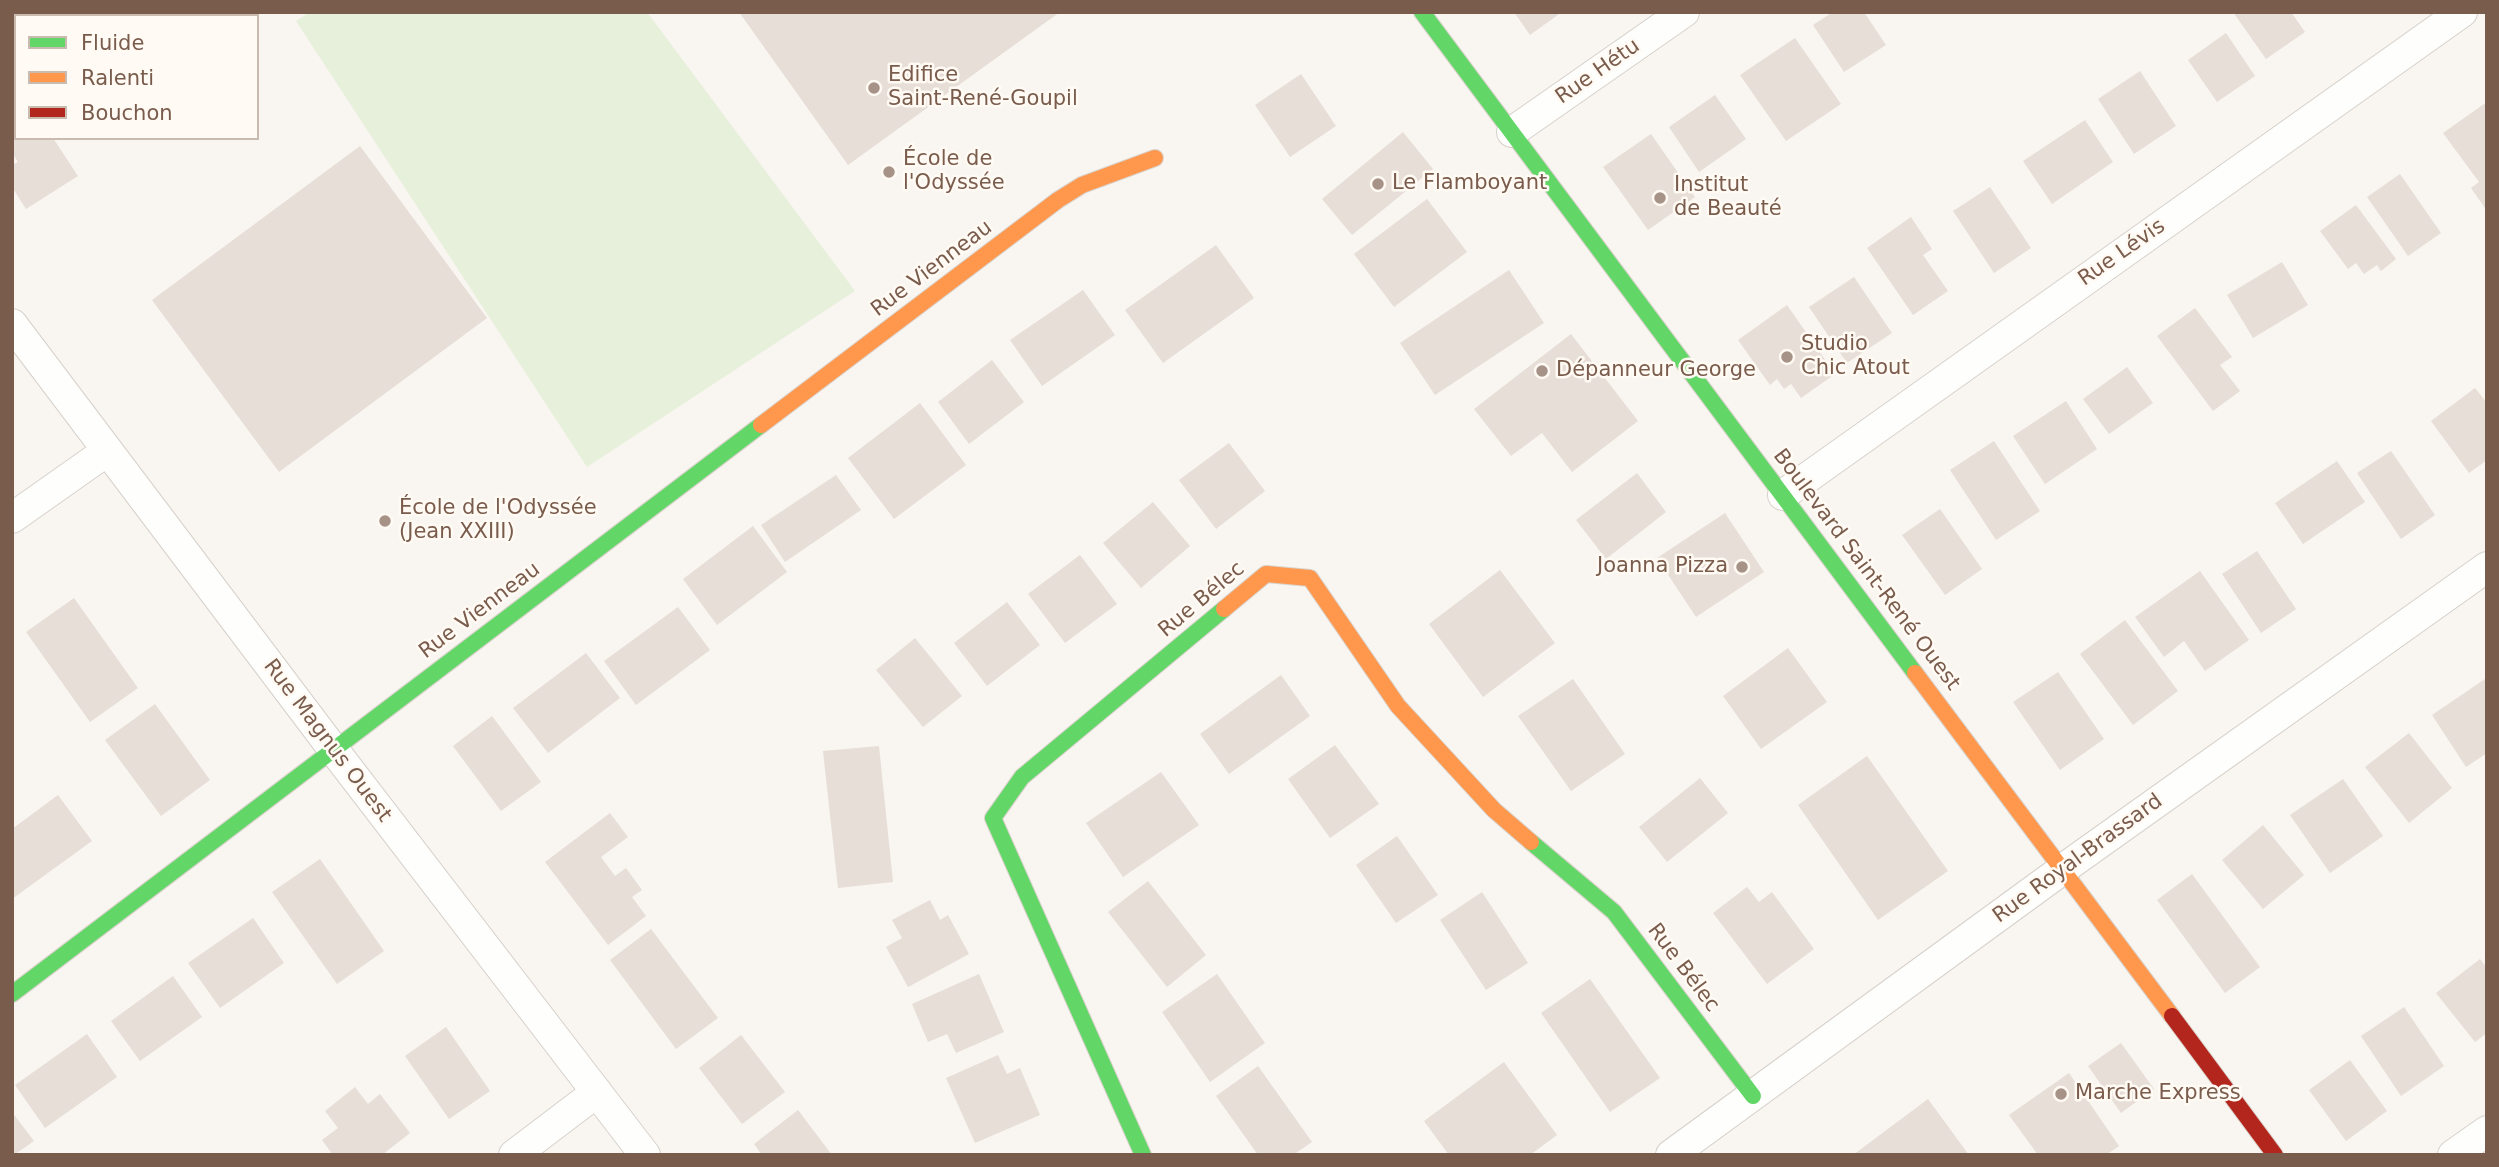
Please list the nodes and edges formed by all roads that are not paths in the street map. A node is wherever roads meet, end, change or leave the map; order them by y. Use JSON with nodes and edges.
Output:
{"nodes":[{"id":1,"x":1422,"y":12,"type":"edge"},
{"id":2,"x":1684,"y":12,"type":"edge"},
{"id":3,"x":2462,"y":12,"type":"edge"},
{"id":4,"x":1512,"y":132,"type":"junction"},
{"id":5,"x":1155,"y":158,"type":"dead end"},
{"id":6,"x":12,"y":324,"type":"edge"},
{"id":7,"x":107,"y":451,"type":"junction"},
{"id":8,"x":1783,"y":495,"type":"junction"},
{"id":9,"x":12,"y":518,"type":"edge"},
{"id":10,"x":2487,"y":567,"type":"edge"},
{"id":11,"x":333,"y":749,"type":"junction"},
{"id":12,"x":2063,"y":869,"type":"junction"},
{"id":13,"x":12,"y":993,"type":"edge"},
{"id":14,"x":597,"y":1092,"type":"junction"},
{"id":15,"x":1753,"y":1096,"type":"junction"},
{"id":16,"x":2487,"y":1131,"type":"edge"},
{"id":17,"x":514,"y":1155,"type":"edge"},
{"id":18,"x":645,"y":1155,"type":"edge"},
{"id":19,"x":1143,"y":1155,"type":"edge"},
{"id":20,"x":1671,"y":1155,"type":"edge"},
{"id":21,"x":2275,"y":1155,"type":"edge"},
{"id":22,"x":2453,"y":1155,"type":"edge"}],
"edges":[{"from":1,"to":4,"type":"street","name":"Boulevard Saint-René Ouest"},
{"from":2,"to":4,"type":"street","name":"Rue Hétu"},
{"from":3,"to":8,"type":"street","name":"Rue Lévis"},
{"from":4,"to":8,"type":"street","name":"Boulevard Saint-René Ouest"},
{"from":5,"to":11,"type":"street","name":"Rue Vienneau"},
{"from":6,"to":7,"type":"street","name":"Rue Magnus Ouest"},
{"from":7,"to":9,"type":"street"},
{"from":7,"to":11,"type":"street","name":"Rue Magnus Ouest"},
{"from":8,"to":12,"type":"street","name":"Boulevard Saint-René Ouest"},
{"from":10,"to":12,"type":"street","name":"Rue Royal-Brassard"},
{"from":11,"to":13,"type":"street","name":"Rue Vienneau"},
{"from":11,"to":14,"type":"street","name":"Rue Magnus Ouest"},
{"from":12,"to":15,"type":"street","name":"Rue Royal-Brassard"},
{"from":12,"to":21,"type":"street","name":"Boulevard Saint-René Ouest"},
{"from":14,"to":17,"type":"street"},
{"from":14,"to":18,"type":"street","name":"Rue Magnus Ouest"},
{"from":15,"to":19,"type":"street","name":"Rue Bélec"},
{"from":15,"to":20,"type":"street","name":"Rue Royal-Brassard"},
{"from":16,"to":22,"type":"street"}]}
